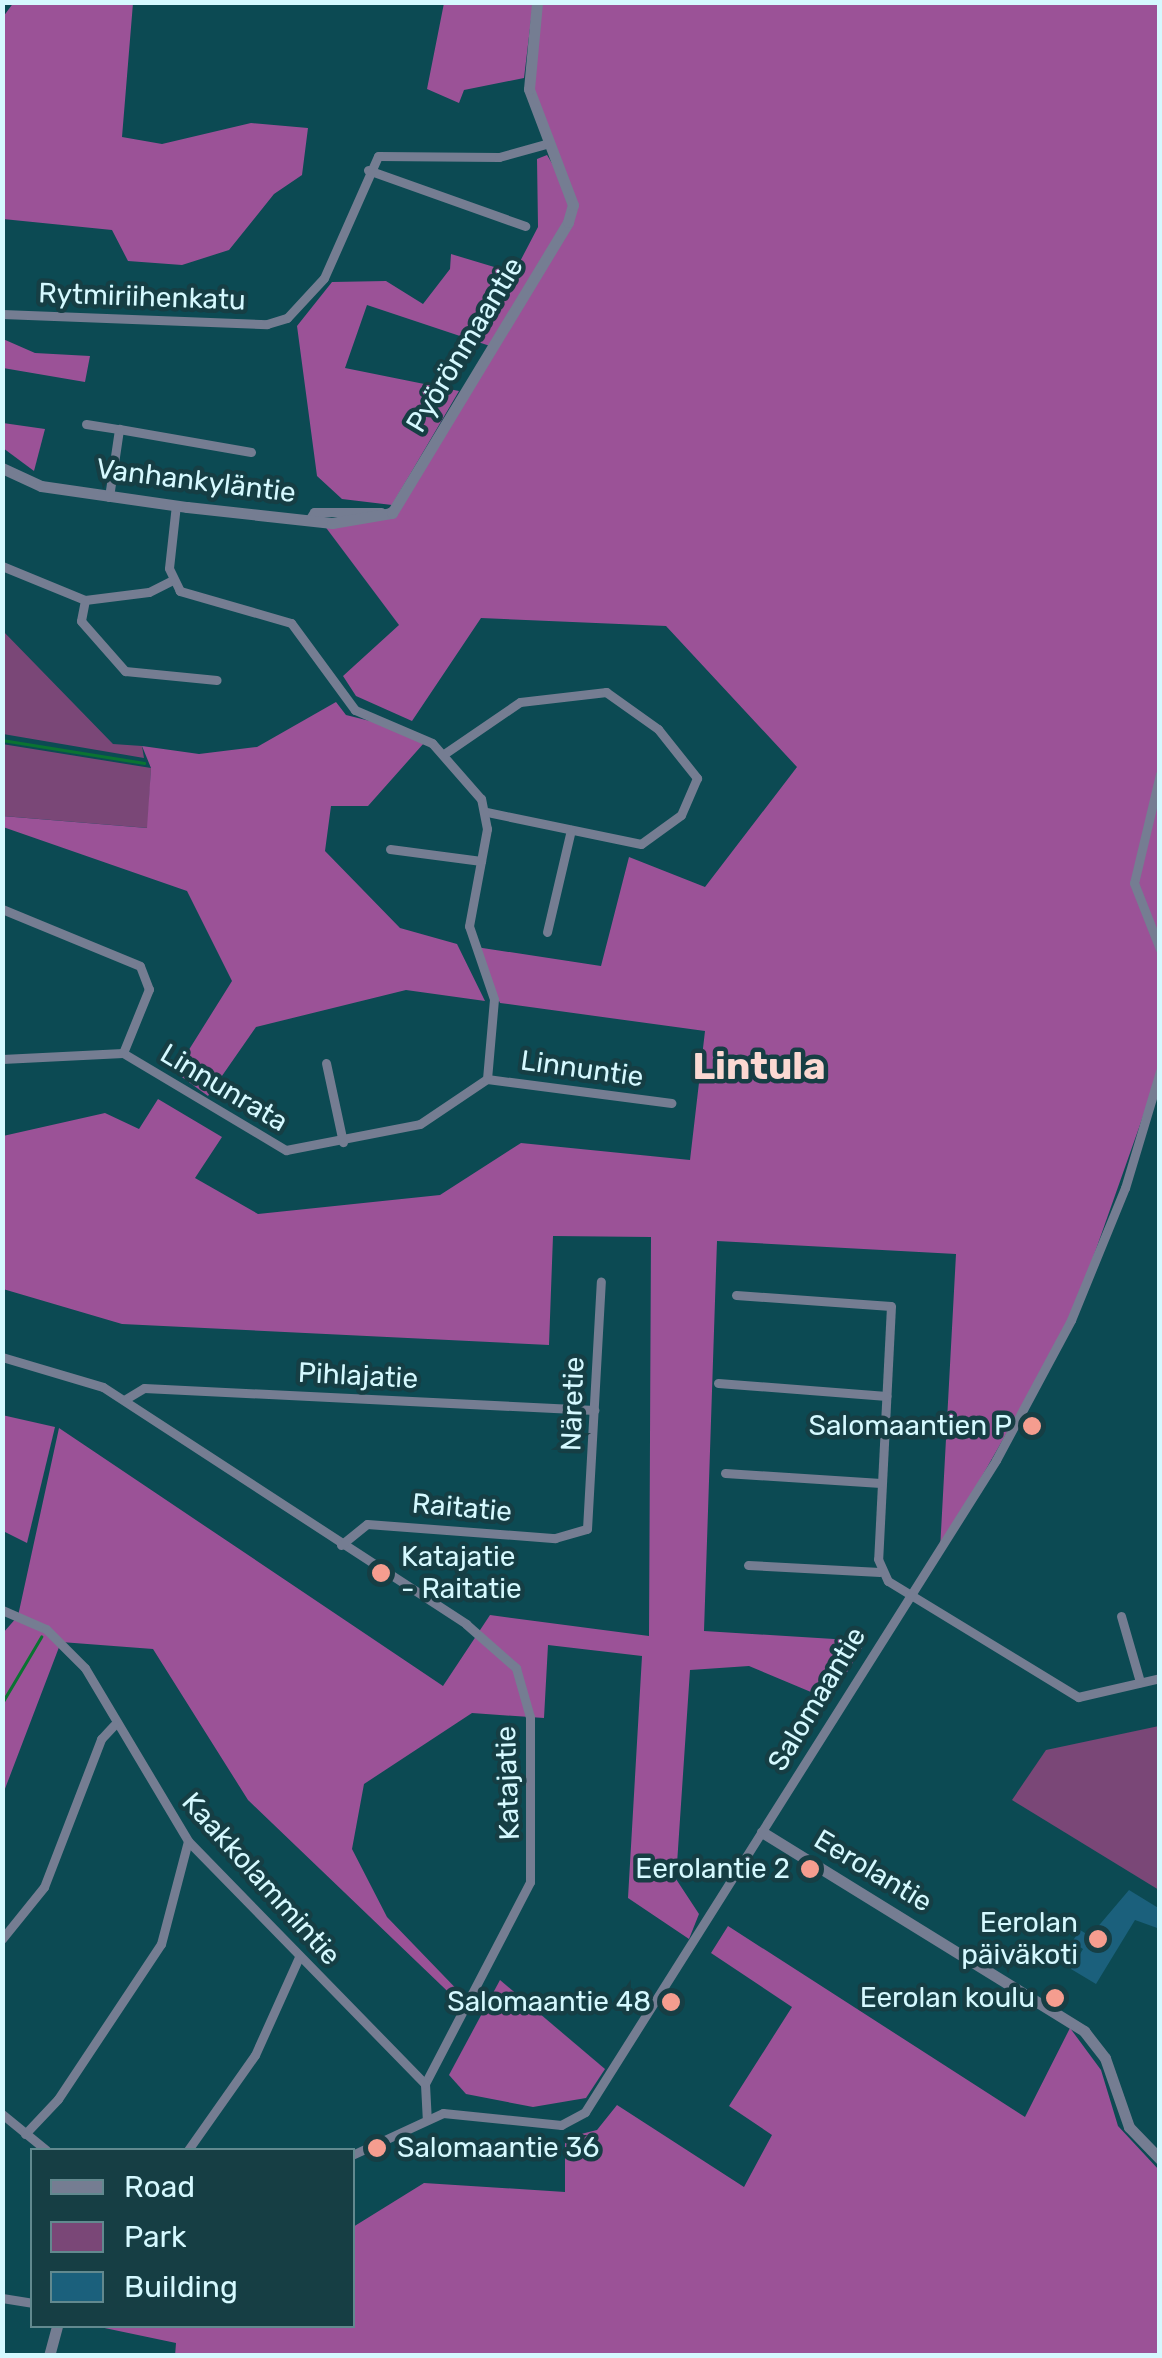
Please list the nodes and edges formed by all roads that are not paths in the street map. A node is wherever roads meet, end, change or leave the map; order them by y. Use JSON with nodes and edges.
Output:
{"nodes":[{"id":1,"x":537,"y":2,"type":"edge"},
{"id":2,"x":546,"y":144,"type":"junction"},
{"id":3,"x":368,"y":170,"type":"junction"},
{"id":4,"x":525,"y":226,"type":"dead end"},
{"id":5,"x":2,"y":314,"type":"edge"},
{"id":6,"x":86,"y":424,"type":"dead end"},
{"id":7,"x":119,"y":429,"type":"junction"},
{"id":8,"x":251,"y":452,"type":"dead end"},
{"id":9,"x":2,"y":468,"type":"edge"},
{"id":10,"x":109,"y":497,"type":"junction"},
{"id":11,"x":176,"y":505,"type":"junction"},
{"id":12,"x":392,"y":513,"type":"junction"},
{"id":13,"x":309,"y":520,"type":"junction"},
{"id":14,"x":2,"y":566,"type":"edge"},
{"id":15,"x":171,"y":581,"type":"junction"},
{"id":16,"x":84,"y":600,"type":"junction"},
{"id":17,"x":217,"y":680,"type":"dead end"},
{"id":18,"x":444,"y":754,"type":"junction"},
{"id":19,"x":1160,"y":774,"type":"edge"},
{"id":20,"x":486,"y":812,"type":"junction"},
{"id":21,"x":571,"y":830,"type":"junction"},
{"id":22,"x":390,"y":849,"type":"dead end"},
{"id":23,"x":481,"y":862,"type":"junction"},
{"id":24,"x":2,"y":909,"type":"edge"},
{"id":25,"x":546,"y":932,"type":"dead end"},
{"id":26,"x":1160,"y":949,"type":"edge"},
{"id":27,"x":123,"y":1054,"type":"junction"},
{"id":28,"x":2,"y":1059,"type":"edge"},
{"id":29,"x":326,"y":1063,"type":"dead end"},
{"id":30,"x":1160,"y":1070,"type":"edge"},
{"id":31,"x":487,"y":1078,"type":"junction"},
{"id":32,"x":671,"y":1103,"type":"dead end"},
{"id":33,"x":343,"y":1142,"type":"junction"},
{"id":34,"x":601,"y":1280,"type":"dead end"},
{"id":35,"x":736,"y":1295,"type":"dead end"},
{"id":36,"x":2,"y":1357,"type":"edge"},
{"id":37,"x":718,"y":1384,"type":"dead end"},
{"id":38,"x":886,"y":1396,"type":"junction"},
{"id":39,"x":124,"y":1400,"type":"junction"},
{"id":40,"x":594,"y":1410,"type":"junction"},
{"id":41,"x":724,"y":1473,"type":"dead end"},
{"id":42,"x":881,"y":1483,"type":"junction"},
{"id":43,"x":587,"y":1529,"type":"joint"},
{"id":44,"x":341,"y":1546,"type":"junction"},
{"id":45,"x":748,"y":1565,"type":"dead end"},
{"id":46,"x":880,"y":1572,"type":"junction"},
{"id":47,"x":907,"y":1595,"type":"junction"},
{"id":48,"x":2,"y":1610,"type":"edge"},
{"id":49,"x":1122,"y":1616,"type":"dead end"},
{"id":50,"x":1160,"y":1678,"type":"edge"},
{"id":51,"x":1140,"y":1682,"type":"junction"},
{"id":52,"x":114,"y":1725,"type":"junction"},
{"id":53,"x":762,"y":1832,"type":"junction"},
{"id":54,"x":188,"y":1841,"type":"junction"},
{"id":55,"x":2,"y":1938,"type":"edge"},
{"id":56,"x":298,"y":1958,"type":"junction"},
{"id":57,"x":425,"y":2084,"type":"junction"},
{"id":58,"x":2,"y":2114,"type":"edge"},
{"id":59,"x":427,"y":2117,"type":"junction"},
{"id":60,"x":26,"y":2134,"type":"junction"},
{"id":61,"x":44,"y":2148,"type":"edge"},
{"id":62,"x":189,"y":2148,"type":"edge"},
{"id":63,"x":355,"y":2153,"type":"edge"},
{"id":64,"x":1160,"y":2158,"type":"edge"},
{"id":65,"x":2,"y":2298,"type":"edge"},
{"id":66,"x":30,"y":2303,"type":"edge"},
{"id":67,"x":56,"y":2328,"type":"edge"},
{"id":68,"x":49,"y":2356,"type":"edge"}],
"edges":[{"from":1,"to":2,"type":"street","name":"Pyörönmaantie"},
{"from":2,"to":3,"type":"street"},
{"from":2,"to":12,"type":"street","name":"Pyörönmaantie"},
{"from":3,"to":4,"type":"street"},
{"from":3,"to":5,"type":"street","name":"Rytmiriihenkatu"},
{"from":6,"to":7,"type":"street"},
{"from":7,"to":8,"type":"street"},
{"from":7,"to":10,"type":"street"},
{"from":9,"to":10,"type":"street","name":"Vanhankyläntie"},
{"from":10,"to":11,"type":"street","name":"Vanhankyläntie"},
{"from":11,"to":13,"type":"street","name":"Vanhankyläntie"},
{"from":11,"to":15,"type":"street"},
{"from":12,"to":13,"type":"street","name":"Vanhankyläntie"},
{"from":12,"to":13,"type":"street"},
{"from":14,"to":16,"type":"street"},
{"from":15,"to":16,"type":"street"},
{"from":15,"to":18,"type":"street"},
{"from":16,"to":17,"type":"street"},
{"from":18,"to":20,"type":"street"},
{"from":18,"to":21,"type":"street"},
{"from":19,"to":26,"type":"street"},
{"from":20,"to":21,"type":"street"},
{"from":20,"to":23,"type":"street"},
{"from":21,"to":25,"type":"street"},
{"from":22,"to":23,"type":"street"},
{"from":23,"to":31,"type":"street"},
{"from":24,"to":27,"type":"street"},
{"from":27,"to":28,"type":"street","name":"Linnunrata"},
{"from":27,"to":33,"type":"street","name":"Linnunrata"},
{"from":29,"to":33,"type":"street"},
{"from":30,"to":47,"type":"street","name":"Salomaantie"},
{"from":31,"to":32,"type":"street","name":"Linnuntie"},
{"from":31,"to":33,"type":"street","name":"Linnunrata"},
{"from":34,"to":40,"type":"street","name":"Näretie"},
{"from":35,"to":38,"type":"street"},
{"from":36,"to":39,"type":"street","name":"Katajatie"},
{"from":37,"to":38,"type":"street"},
{"from":38,"to":42,"type":"street"},
{"from":39,"to":40,"type":"street","name":"Pihlajatie"},
{"from":39,"to":44,"type":"street","name":"Katajatie"},
{"from":40,"to":43,"type":"street","name":"Näretie"},
{"from":41,"to":42,"type":"street"},
{"from":42,"to":46,"type":"street"},
{"from":43,"to":44,"type":"street","name":"Raitatie"},
{"from":44,"to":57,"type":"street","name":"Katajatie"},
{"from":45,"to":46,"type":"street"},
{"from":46,"to":47,"type":"street"},
{"from":47,"to":51,"type":"street"},
{"from":47,"to":53,"type":"street","name":"Salomaantie"},
{"from":48,"to":52,"type":"street","name":"Kaakkolammintie"},
{"from":49,"to":51,"type":"street"},
{"from":50,"to":51,"type":"street"},
{"from":52,"to":54,"type":"street","name":"Kaakkolammintie"},
{"from":52,"to":55,"type":"street"},
{"from":53,"to":59,"type":"street","name":"Salomaantie"},
{"from":53,"to":64,"type":"street","name":"Eerolantie"},
{"from":54,"to":56,"type":"street","name":"Kaakkolammintie"},
{"from":54,"to":60,"type":"street"},
{"from":56,"to":57,"type":"street","name":"Kaakkolammintie"},
{"from":56,"to":62,"type":"street"},
{"from":57,"to":59,"type":"street"},
{"from":58,"to":60,"type":"street"},
{"from":59,"to":63,"type":"street","name":"Salomaantie"},
{"from":60,"to":61,"type":"street"},
{"from":65,"to":66,"type":"street"},
{"from":67,"to":68,"type":"street"}]}
